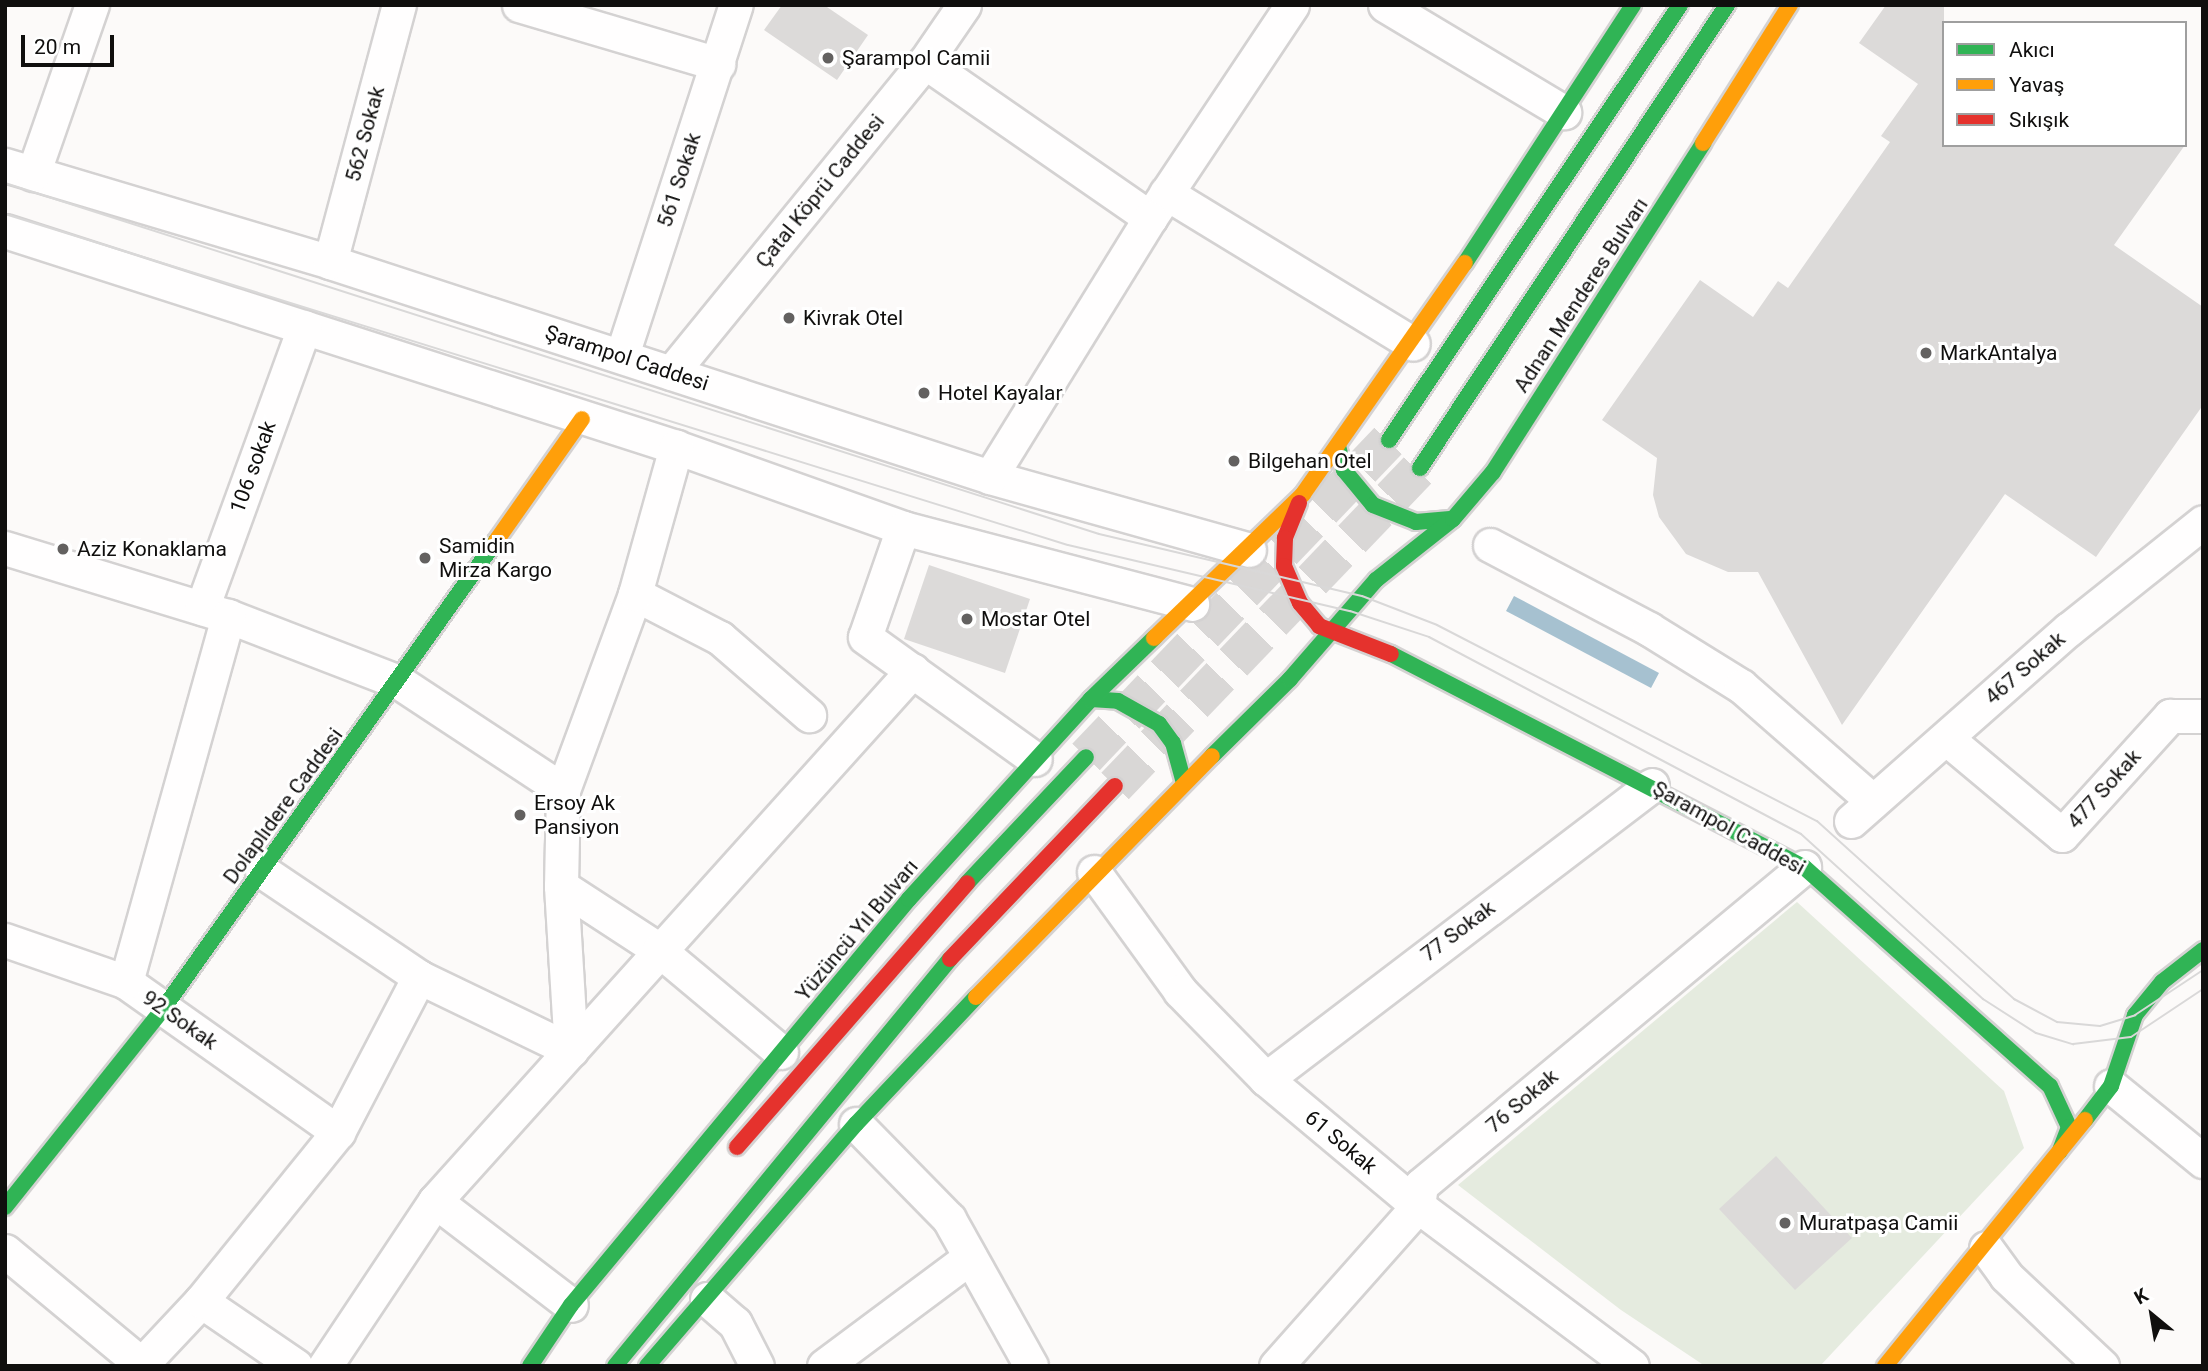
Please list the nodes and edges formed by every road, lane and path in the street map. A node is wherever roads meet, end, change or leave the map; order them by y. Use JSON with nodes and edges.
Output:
{"nodes":[{"id":1,"x":92,"y":5,"type":"edge"},
{"id":2,"x":399,"y":5,"type":"edge"},
{"id":3,"x":519,"y":5,"type":"edge"},
{"id":4,"x":736,"y":5,"type":"edge"},
{"id":5,"x":964,"y":5,"type":"edge"},
{"id":6,"x":1292,"y":5,"type":"edge"},
{"id":7,"x":1385,"y":5,"type":"edge"},
{"id":8,"x":1633,"y":5,"type":"edge"},
{"id":9,"x":1680,"y":5,"type":"edge"},
{"id":10,"x":1727,"y":5,"type":"edge"},
{"id":11,"x":1790,"y":5,"type":"edge"},
{"id":12,"x":925,"y":62,"type":"junction"},
{"id":13,"x":718,"y":64,"type":"junction"},
{"id":14,"x":1564,"y":112,"type":"junction"},
{"id":15,"x":19,"y":170,"type":"edge"},
{"id":16,"x":1158,"y":205,"type":"junction"},
{"id":17,"x":5,"y":231,"type":"edge"},
{"id":18,"x":5,"y":247,"type":"edge"},
{"id":19,"x":92,"y":257,"type":"junction"},
{"id":20,"x":330,"y":262,"type":"junction"},
{"id":21,"x":304,"y":327,"type":"junction"},
{"id":22,"x":1413,"y":344,"type":"junction"},
{"id":23,"x":622,"y":355,"type":"junction"},
{"id":24,"x":671,"y":373,"type":"junction"},
{"id":25,"x":582,"y":418,"type":"junction"},
{"id":26,"x":1389,"y":440,"type":"tunnel mouth"},
{"id":27,"x":1338,"y":446,"type":"junction"},
{"id":28,"x":676,"y":447,"type":"junction"},
{"id":29,"x":1420,"y":468,"type":"tunnel mouth"},
{"id":30,"x":990,"y":477,"type":"junction"},
{"id":31,"x":1303,"y":494,"type":"junction"},
{"id":32,"x":1454,"y":519,"type":"junction"},
{"id":33,"x":2203,"y":522,"type":"edge"},
{"id":34,"x":903,"y":527,"type":"junction"},
{"id":35,"x":1490,"y":545,"type":"dead end"},
{"id":36,"x":5,"y":548,"type":"edge"},
{"id":37,"x":1249,"y":550,"type":"junction"},
{"id":38,"x":635,"y":594,"type":"junction"},
{"id":39,"x":1192,"y":604,"type":"junction"},
{"id":40,"x":215,"y":612,"type":"junction"},
{"id":41,"x":1332,"y":634,"type":"junction"},
{"id":42,"x":1352,"y":661,"type":"dead end"},
{"id":43,"x":1412,"y":663,"type":"junction"},
{"id":44,"x":1331,"y":665,"type":"dead end"},
{"id":45,"x":913,"y":670,"type":"junction"},
{"id":46,"x":1290,"y":679,"type":"junction"},
{"id":47,"x":399,"y":681,"type":"junction"},
{"id":48,"x":1091,"y":699,"type":"junction"},
{"id":49,"x":809,"y":715,"type":"dead end"},
{"id":50,"x":2203,"y":716,"type":"edge"},
{"id":51,"x":1946,"y":738,"type":"junction"},
{"id":52,"x":1086,"y":757,"type":"tunnel mouth"},
{"id":53,"x":1035,"y":759,"type":"junction"},
{"id":54,"x":1184,"y":783,"type":"junction"},
{"id":55,"x":1652,"y":785,"type":"junction"},
{"id":56,"x":1115,"y":786,"type":"tunnel mouth"},
{"id":57,"x":563,"y":790,"type":"junction"},
{"id":58,"x":1804,"y":867,"type":"junction"},
{"id":59,"x":262,"y":871,"type":"junction"},
{"id":60,"x":1094,"y":872,"type":"junction"},
{"id":61,"x":561,"y":886,"type":"junction"},
{"id":62,"x":5,"y":940,"type":"edge"},
{"id":63,"x":660,"y":950,"type":"junction"},
{"id":64,"x":2203,"y":950,"type":"edge"},
{"id":65,"x":419,"y":977,"type":"junction"},
{"id":66,"x":126,"y":982,"type":"junction"},
{"id":67,"x":163,"y":1009,"type":"junction"},
{"id":68,"x":571,"y":1050,"type":"junction"},
{"id":69,"x":781,"y":1052,"type":"junction"},
{"id":70,"x":1266,"y":1079,"type":"junction"},
{"id":71,"x":2111,"y":1086,"type":"junction"},
{"id":72,"x":856,"y":1124,"type":"junction"},
{"id":73,"x":338,"y":1132,"type":"junction"},
{"id":74,"x":2060,"y":1151,"type":"junction"},
{"id":75,"x":724,"y":1161,"type":"dead end"},
{"id":76,"x":2203,"y":1161,"type":"edge"},
{"id":77,"x":435,"y":1201,"type":"junction"},
{"id":78,"x":1418,"y":1206,"type":"junction"},
{"id":79,"x":5,"y":1207,"type":"edge"},
{"id":80,"x":1986,"y":1248,"type":"junction"},
{"id":81,"x":5,"y":1251,"type":"edge"},
{"id":82,"x":970,"y":1257,"type":"junction"},
{"id":83,"x":707,"y":1299,"type":"junction"},
{"id":84,"x":201,"y":1301,"type":"junction"},
{"id":85,"x":571,"y":1306,"type":"junction"},
{"id":86,"x":567,"y":1346,"type":"dead end"},
{"id":87,"x":1286,"y":1362,"type":"edge"},
{"id":88,"x":140,"y":1365,"type":"edge"},
{"id":89,"x":296,"y":1366,"type":"edge"},
{"id":90,"x":325,"y":1366,"type":"edge"},
{"id":91,"x":530,"y":1366,"type":"edge"},
{"id":92,"x":550,"y":1366,"type":"edge"},
{"id":93,"x":615,"y":1366,"type":"edge"},
{"id":94,"x":647,"y":1366,"type":"edge"},
{"id":95,"x":757,"y":1366,"type":"edge"},
{"id":96,"x":824,"y":1366,"type":"edge"},
{"id":97,"x":1031,"y":1366,"type":"edge"},
{"id":98,"x":1632,"y":1366,"type":"edge"},
{"id":99,"x":1885,"y":1366,"type":"edge"},
{"id":100,"x":2102,"y":1366,"type":"edge"}],
"edges":[{"from":1,"to":15,"type":"street"},
{"from":2,"to":20,"type":"street","name":"562 Sokak"},
{"from":3,"to":13,"type":"street"},
{"from":4,"to":13,"type":"street","name":"561 Sokak"},
{"from":5,"to":12,"type":"street","name":"Çatal Köprü Caddesi"},
{"from":6,"to":16,"type":"street"},
{"from":7,"to":14,"type":"street"},
{"from":8,"to":14,"type":"main road"},
{"from":9,"to":26,"type":"main road"},
{"from":10,"to":29,"type":"main road","name":"Adnan Menderes Bulvarı"},
{"from":11,"to":32,"type":"main road","name":"Adnan Menderes Bulvarı"},
{"from":12,"to":16,"type":"street"},
{"from":12,"to":24,"type":"street","name":"Çatal Köprü Caddesi"},
{"from":13,"to":23,"type":"street","name":"561 Sokak"},
{"from":14,"to":22,"type":"main road"},
{"from":15,"to":20,"type":"street","name":"Şarampol Caddesi"},
{"from":16,"to":22,"type":"street"},
{"from":16,"to":30,"type":"street"},
{"from":17,"to":19,"type":"street"},
{"from":18,"to":19,"type":"street"},
{"from":19,"to":21,"type":"street"},
{"from":20,"to":23,"type":"street","name":"Şarampol Caddesi"},
{"from":21,"to":25,"type":"street"},
{"from":21,"to":40,"type":"street","name":"106 sokak"},
{"from":22,"to":27,"type":"main road"},
{"from":23,"to":24,"type":"street","name":"Şarampol Caddesi"},
{"from":24,"to":30,"type":"street","name":"Şarampol Caddesi"},
{"from":25,"to":28,"type":"street"},
{"from":25,"to":47,"type":"main road","name":"Dolaplıdere Caddesi"},
{"from":27,"to":31,"type":"main road"},
{"from":27,"to":32,"type":"main road"},
{"from":28,"to":34,"type":"street"},
{"from":28,"to":38,"type":"street"},
{"from":30,"to":37,"type":"street","name":"Şarampol Caddesi"},
{"from":31,"to":37,"type":"main road"},
{"from":31,"to":41,"type":"main road"},
{"from":32,"to":41,"type":"main road","name":"Adnan Menderes Bulvarı"},
{"from":33,"to":51,"type":"street","name":"467 Sokak"},
{"from":34,"to":39,"type":"street"},
{"from":34,"to":45,"type":"street"},
{"from":35,"to":51,"type":"street","name":"467 Sokak"},
{"from":36,"to":40,"type":"street"},
{"from":37,"to":39,"type":"main road","name":"Yüzüncü Yıl Bulvarı"},
{"from":38,"to":49,"type":"street"},
{"from":38,"to":57,"type":"street"},
{"from":39,"to":48,"type":"main road","name":"Yüzüncü Yıl Bulvarı"},
{"from":40,"to":47,"type":"street"},
{"from":40,"to":66,"type":"street","name":"106 sokak"},
{"from":41,"to":43,"type":"main road","name":"Şarampol Caddesi"},
{"from":41,"to":46,"type":"main road"},
{"from":42,"to":43,"type":"main road"},
{"from":43,"to":55,"type":"main road","name":"Şarampol Caddesi"},
{"from":44,"to":46,"type":"main road"},
{"from":45,"to":53,"type":"street"},
{"from":45,"to":63,"type":"street"},
{"from":46,"to":54,"type":"main road"},
{"from":47,"to":57,"type":"street"},
{"from":47,"to":59,"type":"main road","name":"Dolaplıdere Caddesi"},
{"from":48,"to":53,"type":"main road","name":"Yüzüncü Yıl Bulvarı"},
{"from":48,"to":54,"type":"main road"},
{"from":50,"to":51,"type":"street","name":"477 Sokak"},
{"from":52,"to":75,"type":"main road"},
{"from":53,"to":69,"type":"main road","name":"Yüzüncü Yıl Bulvarı"},
{"from":54,"to":60,"type":"main road"},
{"from":55,"to":58,"type":"main road","name":"Şarampol Caddesi"},
{"from":55,"to":70,"type":"street","name":"77 Sokak"},
{"from":56,"to":93,"type":"main road"},
{"from":57,"to":61,"type":"street"},
{"from":58,"to":74,"type":"main road","name":"Şarampol Caddesi"},
{"from":58,"to":78,"type":"street","name":"76 Sokak"},
{"from":59,"to":65,"type":"street"},
{"from":59,"to":67,"type":"main road","name":"Dolaplıdere Caddesi"},
{"from":60,"to":70,"type":"street","name":"61 Sokak"},
{"from":60,"to":72,"type":"main road"},
{"from":61,"to":63,"type":"street"},
{"from":61,"to":68,"type":"street"},
{"from":62,"to":66,"type":"street","name":"92 Sokak"},
{"from":63,"to":68,"type":"street"},
{"from":63,"to":69,"type":"street"},
{"from":64,"to":71,"type":"main road"},
{"from":65,"to":68,"type":"street"},
{"from":65,"to":73,"type":"street"},
{"from":66,"to":67,"type":"street","name":"92 Sokak"},
{"from":67,"to":73,"type":"street","name":"92 Sokak"},
{"from":67,"to":79,"type":"main road","name":"Dolaplıdere Caddesi"},
{"from":68,"to":77,"type":"street"},
{"from":69,"to":85,"type":"main road","name":"Yüzüncü Yıl Bulvarı"},
{"from":70,"to":78,"type":"street","name":"61 Sokak"},
{"from":71,"to":74,"type":"main road"},
{"from":71,"to":76,"type":"street"},
{"from":72,"to":82,"type":"street"},
{"from":72,"to":83,"type":"main road"},
{"from":73,"to":84,"type":"street"},
{"from":74,"to":80,"type":"main road"},
{"from":77,"to":85,"type":"street"},
{"from":77,"to":90,"type":"street"},
{"from":78,"to":87,"type":"street","name":"76 Sokak"},
{"from":78,"to":98,"type":"street","name":"61 Sokak"},
{"from":80,"to":99,"type":"main road"},
{"from":80,"to":100,"type":"street"},
{"from":81,"to":88,"type":"street"},
{"from":82,"to":96,"type":"street"},
{"from":82,"to":97,"type":"street"},
{"from":83,"to":94,"type":"main road"},
{"from":83,"to":95,"type":"street"},
{"from":84,"to":88,"type":"street"},
{"from":84,"to":89,"type":"street"},
{"from":85,"to":91,"type":"main road","name":"Yüzüncü Yıl Bulvarı"},
{"from":86,"to":92,"type":"main road"}]}
